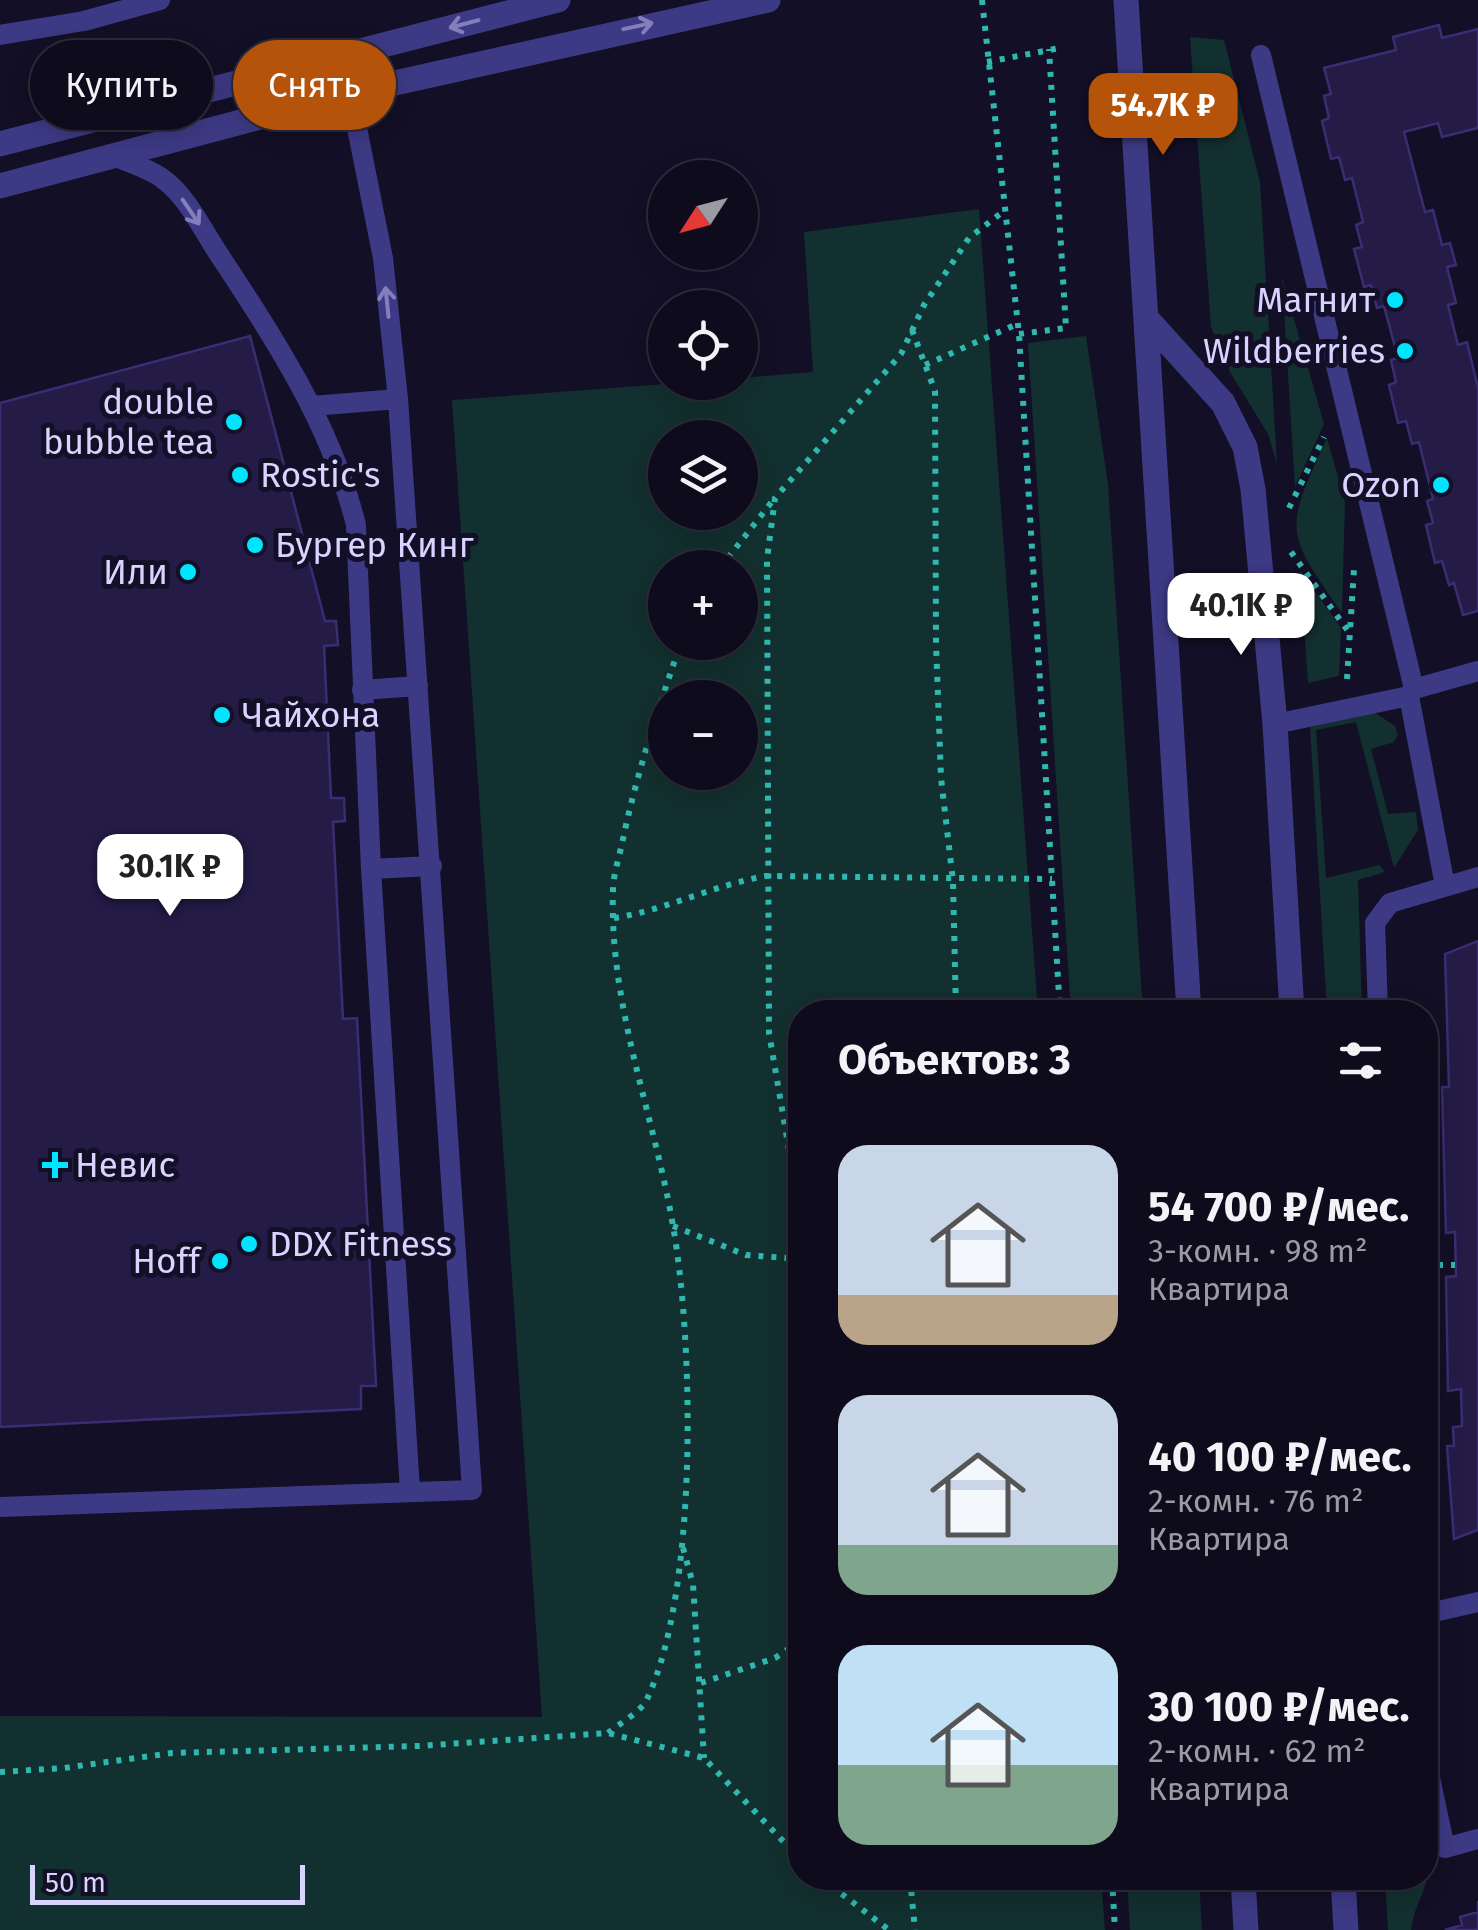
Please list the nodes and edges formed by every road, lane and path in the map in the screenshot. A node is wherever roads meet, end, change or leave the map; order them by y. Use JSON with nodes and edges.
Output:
{"nodes":[{"id":1,"x":160,"y":0,"type":"edge"},
{"id":2,"x":558,"y":0,"type":"edge"},
{"id":3,"x":768,"y":0,"type":"edge"},
{"id":4,"x":982,"y":0,"type":"edge"},
{"id":5,"x":1126,"y":0,"type":"edge"},
{"id":6,"x":112,"y":6,"type":"edge"},
{"id":7,"x":0,"y":35,"type":"edge"},
{"id":8,"x":1060,"y":48,"type":"dead end"},
{"id":9,"x":1049,"y":49,"type":"junction"},
{"id":10,"x":1261,"y":56,"type":"dead end"},
{"id":11,"x":987,"y":62,"type":"junction"},
{"id":12,"x":396,"y":82,"type":"edge"},
{"id":13,"x":233,"y":124,"type":"edge"},
{"id":14,"x":358,"y":130,"type":"edge"},
{"id":15,"x":0,"y":144,"type":"edge"},
{"id":16,"x":114,"y":156,"type":"junction"},
{"id":17,"x":0,"y":186,"type":"edge"},
{"id":18,"x":1005,"y":210,"type":"junction"},
{"id":19,"x":1146,"y":318,"type":"junction"},
{"id":20,"x":1018,"y":324,"type":"junction"},
{"id":21,"x":912,"y":330,"type":"junction"},
{"id":22,"x":1019,"y":334,"type":"junction"},
{"id":23,"x":925,"y":365,"type":"junction"},
{"id":24,"x":398,"y":399,"type":"junction"},
{"id":25,"x":312,"y":406,"type":"junction"},
{"id":26,"x":1346,"y":414,"type":"junction"},
{"id":27,"x":775,"y":498,"type":"junction"},
{"id":28,"x":1289,"y":508,"type":"dead end"},
{"id":29,"x":1373,"y":524,"type":"junction"},
{"id":30,"x":734,"y":550,"type":"edge"},
{"id":31,"x":1290,"y":551,"type":"dead end"},
{"id":32,"x":1349,"y":632,"type":"junction"},
{"id":33,"x":676,"y":660,"type":"edge"},
{"id":34,"x":1478,"y":671,"type":"edge"},
{"id":35,"x":1348,"y":679,"type":"dead end"},
{"id":36,"x":418,"y":686,"type":"junction"},
{"id":37,"x":362,"y":690,"type":"junction"},
{"id":38,"x":1412,"y":692,"type":"junction"},
{"id":39,"x":1275,"y":724,"type":"junction"},
{"id":40,"x":432,"y":866,"type":"junction"},
{"id":41,"x":371,"y":869,"type":"junction"},
{"id":42,"x":766,"y":876,"type":"junction"},
{"id":43,"x":1478,"y":877,"type":"edge"},
{"id":44,"x":952,"y":880,"type":"junction"},
{"id":45,"x":1052,"y":880,"type":"junction"},
{"id":46,"x":1445,"y":886,"type":"junction"},
{"id":47,"x":614,"y":918,"type":"junction"},
{"id":48,"x":956,"y":1000,"type":"edge"},
{"id":49,"x":1059,"y":1000,"type":"edge"},
{"id":50,"x":1188,"y":1000,"type":"edge"},
{"id":51,"x":1291,"y":1000,"type":"edge"},
{"id":52,"x":1378,"y":1000,"type":"edge"},
{"id":53,"x":788,"y":1144,"type":"edge"},
{"id":54,"x":674,"y":1226,"type":"junction"},
{"id":55,"x":788,"y":1258,"type":"edge"},
{"id":56,"x":1438,"y":1265,"type":"edge"},
{"id":57,"x":1456,"y":1265,"type":"dead end"},
{"id":58,"x":410,"y":1490,"type":"junction"},
{"id":59,"x":0,"y":1506,"type":"edge"},
{"id":60,"x":681,"y":1542,"type":"junction"},
{"id":61,"x":1478,"y":1602,"type":"edge"},
{"id":62,"x":1438,"y":1611,"type":"edge"},
{"id":63,"x":788,"y":1650,"type":"edge"},
{"id":64,"x":700,"y":1683,"type":"junction"},
{"id":65,"x":608,"y":1733,"type":"junction"},
{"id":66,"x":704,"y":1758,"type":"junction"},
{"id":67,"x":0,"y":1772,"type":"edge"},
{"id":68,"x":1438,"y":1815,"type":"edge"},
{"id":69,"x":1478,"y":1840,"type":"edge"},
{"id":70,"x":788,"y":1847,"type":"edge"},
{"id":71,"x":837,"y":1890,"type":"edge"},
{"id":72,"x":911,"y":1890,"type":"edge"},
{"id":73,"x":1113,"y":1890,"type":"edge"},
{"id":74,"x":1244,"y":1890,"type":"edge"},
{"id":75,"x":1344,"y":1890,"type":"edge"},
{"id":76,"x":889,"y":1930,"type":"edge"},
{"id":77,"x":915,"y":1930,"type":"edge"},
{"id":78,"x":1115,"y":1930,"type":"edge"},
{"id":79,"x":1246,"y":1930,"type":"edge"},
{"id":80,"x":1346,"y":1930,"type":"edge"}],
"edges":[{"from":1,"to":6,"type":"lane"},
{"from":2,"to":15,"type":"street","one_way":true},
{"from":12,"to":3,"type":"street","one_way":true},
{"from":4,"to":11,"type":"path"},
{"from":5,"to":19,"type":"street"},
{"from":6,"to":7,"type":"lane"},
{"from":8,"to":9,"type":"path"},
{"from":9,"to":11,"type":"path"},
{"from":9,"to":22,"type":"path"},
{"from":10,"to":26,"type":"lane"},
{"from":11,"to":18,"type":"path"},
{"from":13,"to":16,"type":"street"},
{"from":24,"to":14,"type":"lane","one_way":true},
{"from":16,"to":17,"type":"street"},
{"from":16,"to":25,"type":"lane","one_way":true},
{"from":18,"to":20,"type":"path"},
{"from":18,"to":21,"type":"path"},
{"from":19,"to":39,"type":"street"},
{"from":19,"to":50,"type":"street"},
{"from":20,"to":22,"type":"path"},
{"from":20,"to":23,"type":"path"},
{"from":21,"to":23,"type":"path"},
{"from":21,"to":27,"type":"path"},
{"from":22,"to":45,"type":"path"},
{"from":23,"to":44,"type":"path"},
{"from":24,"to":25,"type":"lane"},
{"from":24,"to":36,"type":"lane"},
{"from":25,"to":37,"type":"lane"},
{"from":26,"to":28,"type":"path"},
{"from":26,"to":29,"type":"lane"},
{"from":27,"to":30,"type":"path"},
{"from":27,"to":42,"type":"path"},
{"from":29,"to":32,"type":"path"},
{"from":29,"to":38,"type":"lane"},
{"from":31,"to":32,"type":"path"},
{"from":32,"to":35,"type":"path"},
{"from":33,"to":47,"type":"path"},
{"from":34,"to":38,"type":"lane"},
{"from":36,"to":37,"type":"lane"},
{"from":36,"to":40,"type":"lane"},
{"from":37,"to":41,"type":"lane"},
{"from":38,"to":39,"type":"lane"},
{"from":38,"to":46,"type":"lane"},
{"from":39,"to":51,"type":"street"},
{"from":40,"to":41,"type":"lane"},
{"from":40,"to":58,"type":"lane"},
{"from":41,"to":58,"type":"lane"},
{"from":42,"to":44,"type":"path"},
{"from":42,"to":47,"type":"path"},
{"from":42,"to":53,"type":"path"},
{"from":43,"to":46,"type":"lane"},
{"from":44,"to":45,"type":"path"},
{"from":44,"to":48,"type":"path"},
{"from":45,"to":49,"type":"path"},
{"from":46,"to":52,"type":"lane"},
{"from":47,"to":54,"type":"path"},
{"from":54,"to":55,"type":"path"},
{"from":54,"to":60,"type":"path"},
{"from":56,"to":57,"type":"path"},
{"from":58,"to":59,"type":"lane"},
{"from":60,"to":64,"type":"path"},
{"from":60,"to":65,"type":"path"},
{"from":61,"to":62,"type":"lane"},
{"from":63,"to":64,"type":"path"},
{"from":64,"to":66,"type":"path"},
{"from":65,"to":66,"type":"path"},
{"from":65,"to":67,"type":"path"},
{"from":66,"to":70,"type":"path"},
{"from":68,"to":69,"type":"lane"},
{"from":71,"to":76,"type":"path"},
{"from":72,"to":77,"type":"path"},
{"from":73,"to":78,"type":"path"},
{"from":74,"to":79,"type":"street"},
{"from":75,"to":80,"type":"street"}]}
